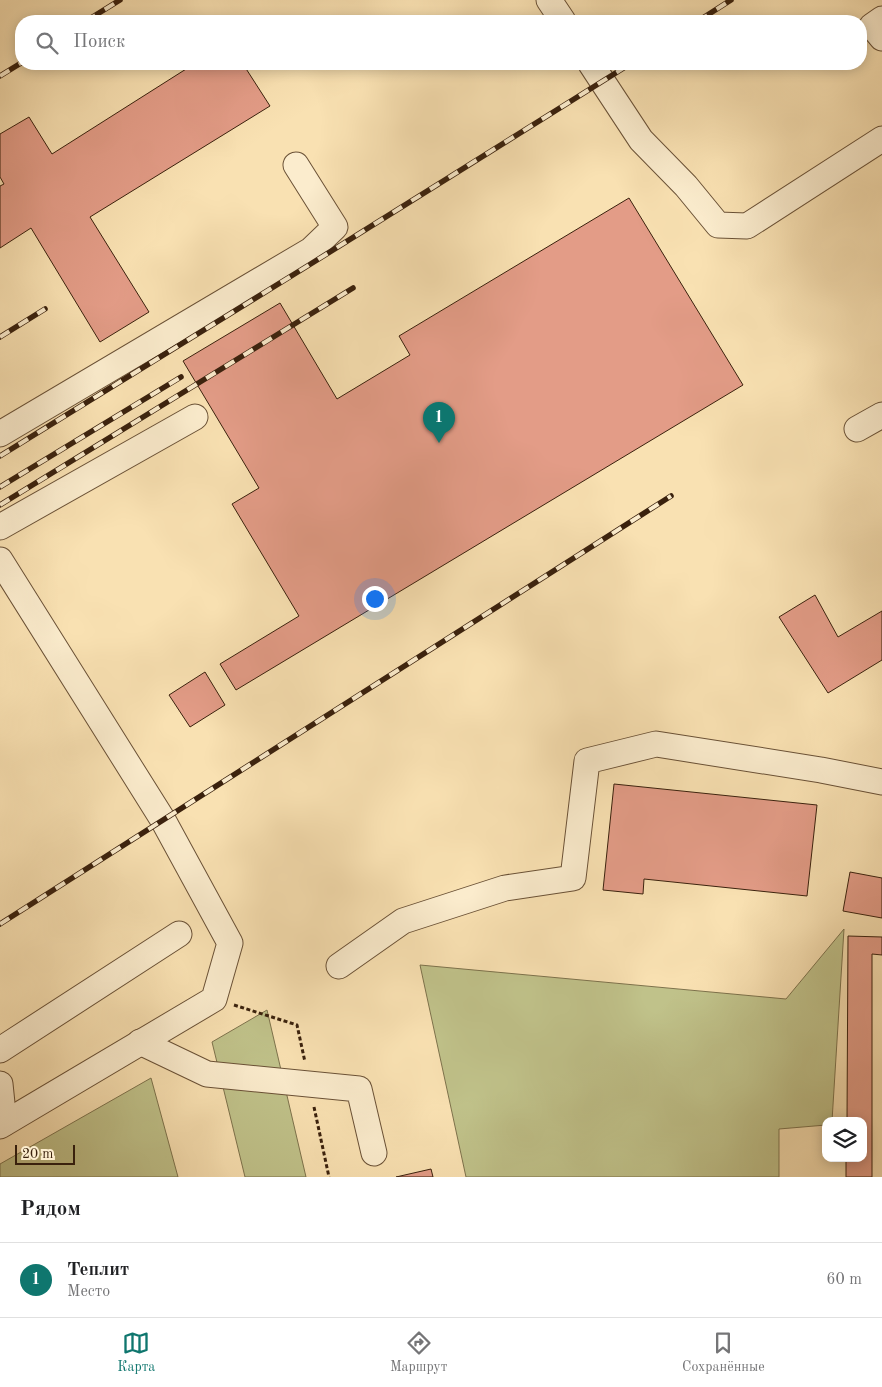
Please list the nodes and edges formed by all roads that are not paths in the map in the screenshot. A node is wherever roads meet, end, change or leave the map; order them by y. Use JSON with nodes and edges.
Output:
{"nodes":[{"id":1,"x":549,"y":0,"type":"edge"},
{"id":2,"x":559,"y":15,"type":"edge"},
{"id":3,"x":882,"y":19,"type":"edge"},
{"id":4,"x":882,"y":38,"type":"edge"},
{"id":5,"x":595,"y":70,"type":"edge"},
{"id":6,"x":882,"y":139,"type":"edge"},
{"id":7,"x":296,"y":165,"type":"dead end"},
{"id":8,"x":882,"y":415,"type":"edge"},
{"id":9,"x":195,"y":417,"type":"dead end"},
{"id":10,"x":857,"y":429,"type":"dead end"},
{"id":11,"x":0,"y":434,"type":"edge"},
{"id":12,"x":0,"y":527,"type":"edge"},
{"id":13,"x":0,"y":560,"type":"edge"},
{"id":14,"x":882,"y":782,"type":"edge"},
{"id":15,"x":179,"y":934,"type":"dead end"},
{"id":16,"x":339,"y":966,"type":"dead end"},
{"id":17,"x":140,"y":1042,"type":"junction"},
{"id":18,"x":0,"y":1050,"type":"edge"},
{"id":19,"x":0,"y":1084,"type":"edge"},
{"id":20,"x":2,"y":1125,"type":"edge"},
{"id":21,"x":374,"y":1153,"type":"dead end"}],
"edges":[{"from":1,"to":2,"type":"lane"},
{"from":3,"to":4,"type":"lane"},
{"from":5,"to":6,"type":"lane"},
{"from":7,"to":11,"type":"lane"},
{"from":8,"to":10,"type":"lane"},
{"from":9,"to":12,"type":"lane"},
{"from":13,"to":17,"type":"lane"},
{"from":14,"to":16,"type":"lane"},
{"from":15,"to":18,"type":"lane"},
{"from":17,"to":20,"type":"lane"},
{"from":17,"to":21,"type":"lane"},
{"from":19,"to":20,"type":"lane"}]}
